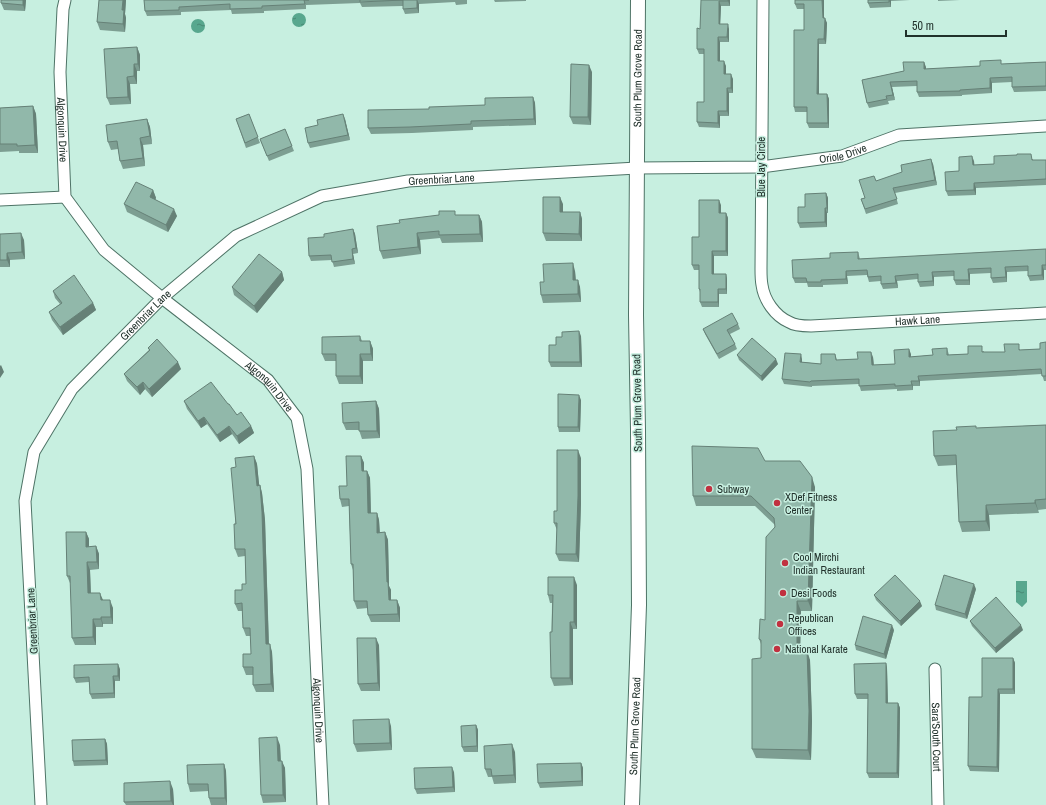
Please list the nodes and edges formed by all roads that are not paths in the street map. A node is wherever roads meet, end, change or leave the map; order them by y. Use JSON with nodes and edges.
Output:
{"nodes":[{"id":1,"x":65,"y":0,"type":"edge"},
{"id":2,"x":638,"y":0,"type":"edge"},
{"id":3,"x":763,"y":0,"type":"edge"},
{"id":4,"x":1046,"y":126,"type":"edge"},
{"id":5,"x":637,"y":168,"type":"junction"},
{"id":6,"x":761,"y":168,"type":"junction"},
{"id":7,"x":65,"y":198,"type":"junction"},
{"id":8,"x":0,"y":200,"type":"edge"},
{"id":9,"x":162,"y":298,"type":"junction"},
{"id":10,"x":1046,"y":314,"type":"edge"},
{"id":11,"x":789,"y":322,"type":"joint"},
{"id":12,"x":935,"y":669,"type":"dead end"},
{"id":13,"x":41,"y":805,"type":"edge"},
{"id":14,"x":323,"y":805,"type":"edge"},
{"id":15,"x":632,"y":805,"type":"edge"},
{"id":16,"x":938,"y":805,"type":"edge"}],
"edges":[{"from":1,"to":7,"type":"street","name":"Algonquin Drive"},
{"from":2,"to":5,"type":"street","name":"South Plum Grove Road"},
{"from":3,"to":6,"type":"street","name":"Blue Jay Circle"},
{"from":4,"to":6,"type":"street","name":"Oriole Drive"},
{"from":5,"to":6,"type":"street","name":"Oriole Drive"},
{"from":5,"to":9,"type":"street","name":"Greenbriar Lane"},
{"from":5,"to":15,"type":"street","name":"South Plum Grove Road"},
{"from":6,"to":11,"type":"street","name":"Blue Jay Circle"},
{"from":7,"to":8,"type":"street"},
{"from":7,"to":9,"type":"street","name":"Algonquin Drive"},
{"from":9,"to":13,"type":"street","name":"Greenbriar Lane"},
{"from":9,"to":14,"type":"street","name":"Algonquin Drive"},
{"from":10,"to":11,"type":"street","name":"Hawk Lane"},
{"from":12,"to":16,"type":"street","name":"Sara'South Court"}]}
